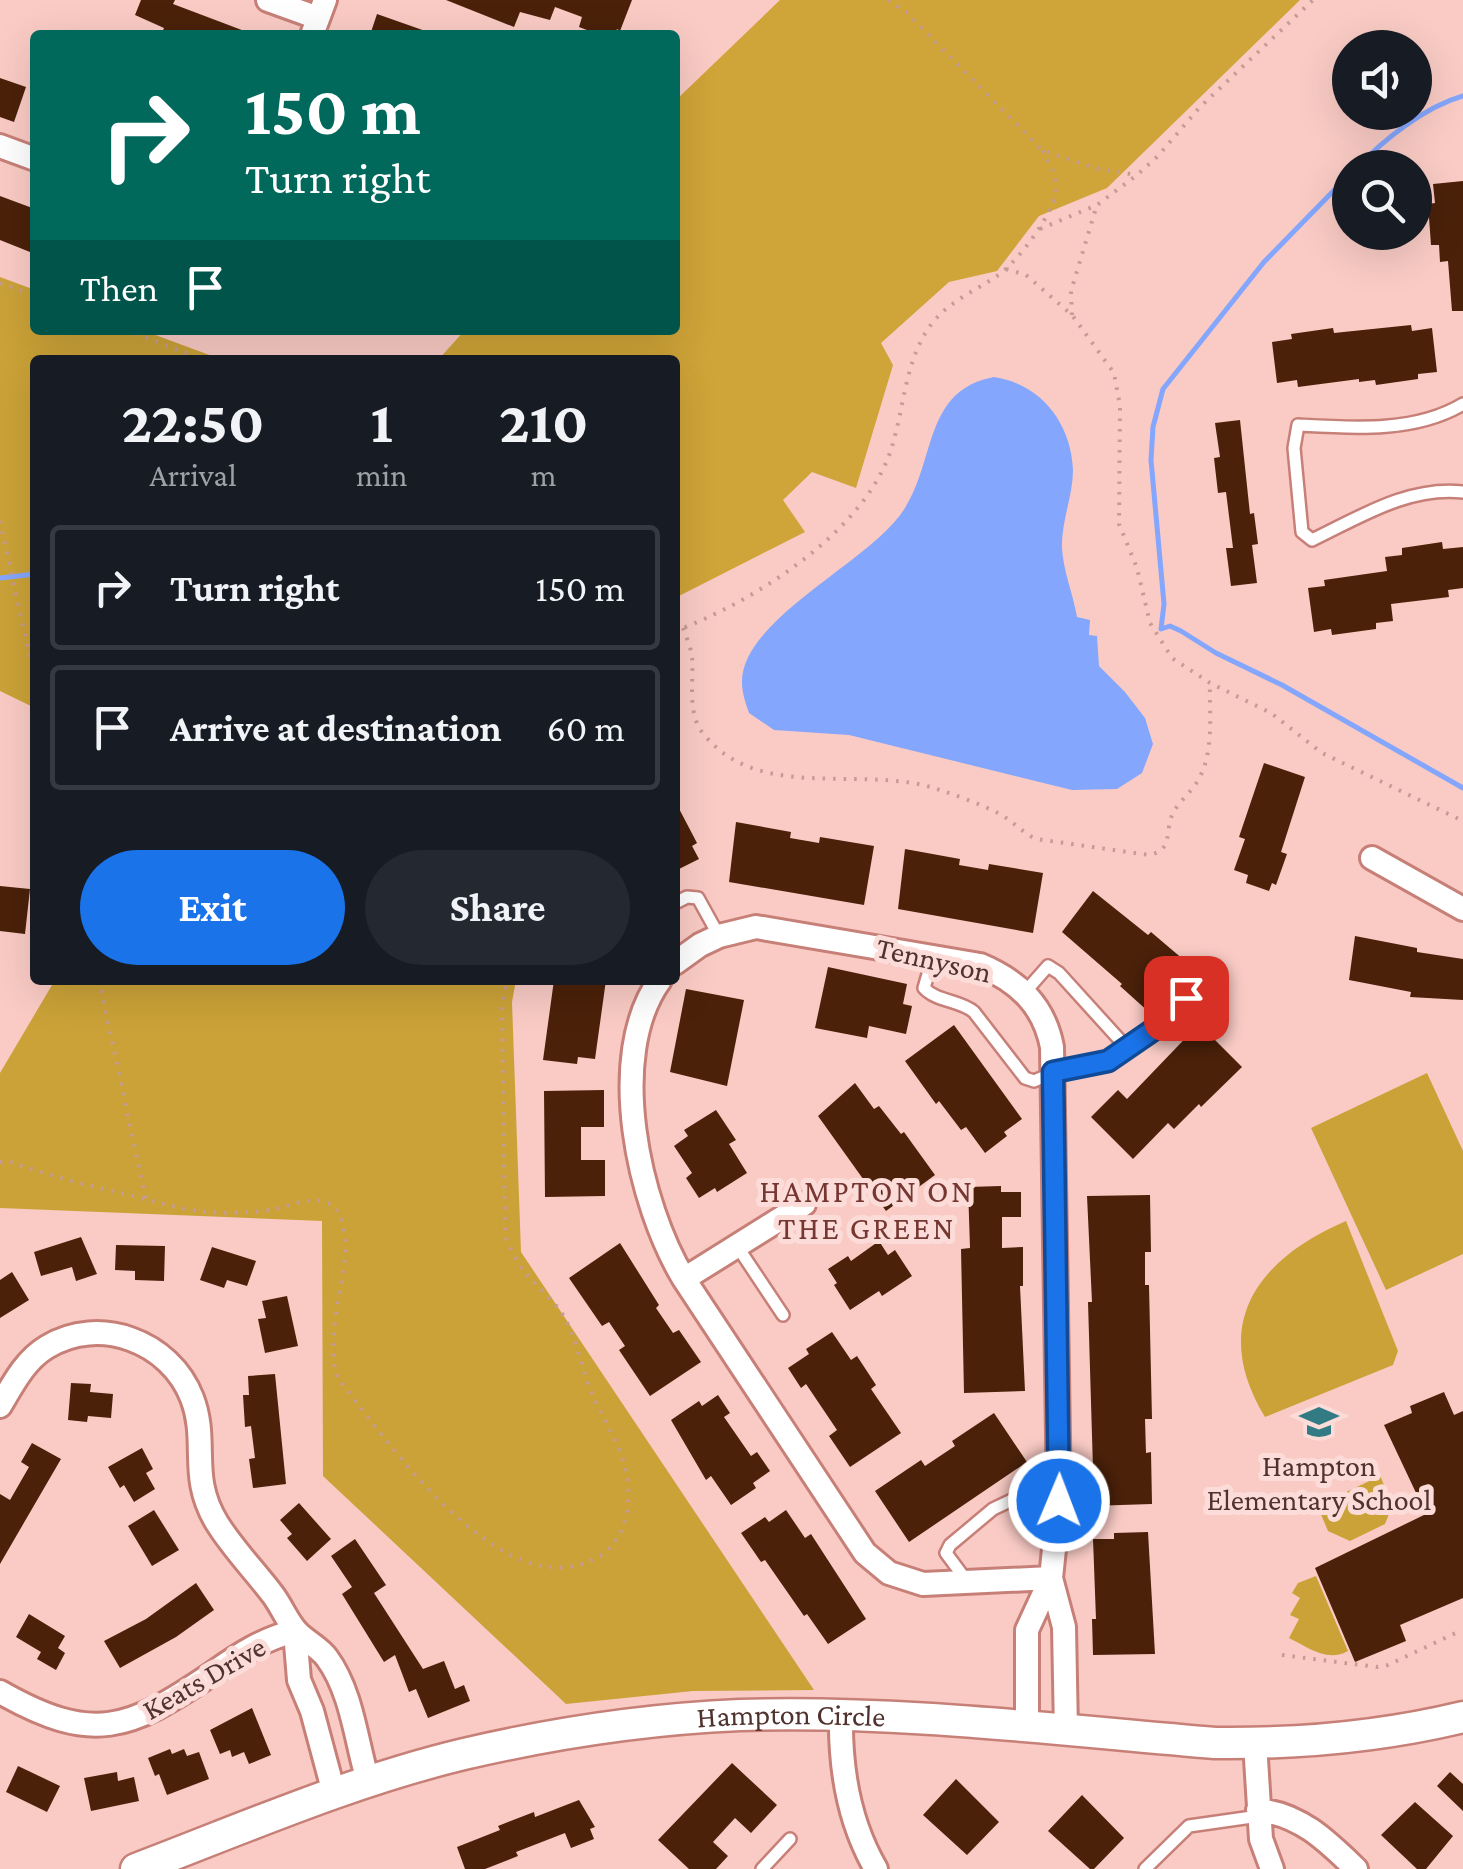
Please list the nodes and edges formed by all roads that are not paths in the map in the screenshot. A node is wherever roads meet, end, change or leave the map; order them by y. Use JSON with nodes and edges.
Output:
{"nodes":[{"id":1,"x":268,"y":0,"type":"edge"},
{"id":2,"x":318,"y":18,"type":"edge"},
{"id":3,"x":0,"y":146,"type":"edge"},
{"id":4,"x":30,"y":156,"type":"edge"},
{"id":5,"x":1463,"y":404,"type":"edge"},
{"id":6,"x":1463,"y":492,"type":"edge"},
{"id":7,"x":1372,"y":858,"type":"dead end"},
{"id":8,"x":680,"y":900,"type":"edge"},
{"id":9,"x":1463,"y":909,"type":"edge"},
{"id":10,"x":719,"y":936,"type":"junction"},
{"id":11,"x":934,"y":957,"type":"junction"},
{"id":12,"x":680,"y":960,"type":"edge"},
{"id":13,"x":655,"y":985,"type":"edge"},
{"id":14,"x":1025,"y":992,"type":"junction"},
{"id":15,"x":1186,"y":998,"type":"dead end"},
{"id":16,"x":1127,"y":1048,"type":"junction"},
{"id":17,"x":1053,"y":1072,"type":"junction"},
{"id":18,"x":804,"y":1204,"type":"dead end"},
{"id":19,"x":737,"y":1246,"type":"junction"},
{"id":20,"x":684,"y":1279,"type":"junction"},
{"id":21,"x":783,"y":1316,"type":"dead end"},
{"id":22,"x":0,"y":1406,"type":"edge"},
{"id":23,"x":1059,"y":1501,"type":"junction"},
{"id":24,"x":1051,"y":1578,"type":"junction"},
{"id":25,"x":966,"y":1580,"type":"junction"},
{"id":26,"x":295,"y":1631,"type":"junction"},
{"id":27,"x":0,"y":1692,"type":"edge"},
{"id":28,"x":841,"y":1715,"type":"junction"},
{"id":29,"x":1463,"y":1716,"type":"edge"},
{"id":30,"x":1027,"y":1727,"type":"junction"},
{"id":31,"x":1066,"y":1731,"type":"junction"},
{"id":32,"x":1255,"y":1744,"type":"junction"},
{"id":33,"x":368,"y":1780,"type":"junction"},
{"id":34,"x":334,"y":1793,"type":"junction"},
{"id":35,"x":1259,"y":1813,"type":"junction"},
{"id":36,"x":790,"y":1839,"type":"dead end"},
{"id":37,"x":136,"y":1869,"type":"edge"},
{"id":38,"x":762,"y":1869,"type":"edge"},
{"id":39,"x":876,"y":1869,"type":"edge"},
{"id":40,"x":1146,"y":1869,"type":"edge"},
{"id":41,"x":1272,"y":1869,"type":"edge"},
{"id":42,"x":1356,"y":1869,"type":"edge"}],
"edges":[{"from":1,"to":2,"type":"street"},
{"from":3,"to":4,"type":"street"},
{"from":5,"to":6,"type":"lane"},
{"from":7,"to":9,"type":"street"},
{"from":8,"to":10,"type":"lane"},
{"from":10,"to":11,"type":"street","name":"Tennyson"},
{"from":10,"to":12,"type":"street","name":"Tennyson"},
{"from":11,"to":14,"type":"street","name":"Tennyson"},
{"from":11,"to":17,"type":"lane"},
{"from":13,"to":20,"type":"street"},
{"from":14,"to":16,"type":"lane"},
{"from":14,"to":17,"type":"street","name":"Tennyson"},
{"from":15,"to":16,"type":"lane"},
{"from":16,"to":17,"type":"lane"},
{"from":17,"to":23,"type":"street","name":"Tennyson"},
{"from":18,"to":19,"type":"street"},
{"from":19,"to":20,"type":"street"},
{"from":19,"to":21,"type":"lane"},
{"from":20,"to":25,"type":"street"},
{"from":22,"to":26,"type":"street"},
{"from":23,"to":24,"type":"street","name":"Tennyson"},
{"from":23,"to":25,"type":"lane"},
{"from":24,"to":25,"type":"street"},
{"from":24,"to":30,"type":"street","name":"Tennyson"},
{"from":24,"to":31,"type":"street","name":"Tennyson"},
{"from":26,"to":27,"type":"street","name":"Keats Drive"},
{"from":26,"to":33,"type":"street"},
{"from":26,"to":34,"type":"street"},
{"from":28,"to":30,"type":"street","name":"Hampton Circle"},
{"from":28,"to":33,"type":"street","name":"Hampton Circle"},
{"from":28,"to":39,"type":"street"},
{"from":29,"to":32,"type":"street","name":"Hampton Circle"},
{"from":30,"to":31,"type":"street","name":"Hampton Circle"},
{"from":31,"to":32,"type":"street","name":"Hampton Circle"},
{"from":32,"to":35,"type":"street"},
{"from":33,"to":34,"type":"street","name":"Hampton Circle"},
{"from":34,"to":37,"type":"street","name":"Hampton Circle"},
{"from":35,"to":40,"type":"lane"},
{"from":35,"to":41,"type":"street"},
{"from":35,"to":42,"type":"street"},
{"from":36,"to":38,"type":"lane"}]}
